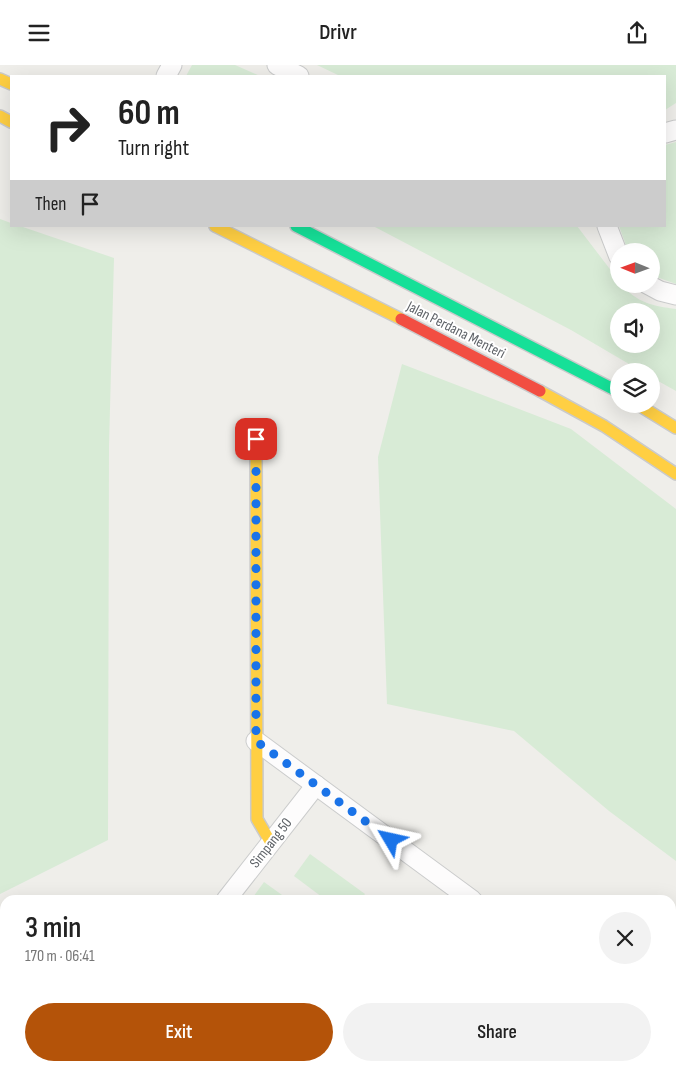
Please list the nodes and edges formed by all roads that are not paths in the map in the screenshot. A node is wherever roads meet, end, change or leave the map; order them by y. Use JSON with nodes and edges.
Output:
{"nodes":[{"id":1,"x":277,"y":65,"type":"edge"},
{"id":2,"x":297,"y":75,"type":"edge"},
{"id":3,"x":218,"y":227,"type":"edge"},
{"id":4,"x":298,"y":227,"type":"edge"},
{"id":5,"x":606,"y":228,"type":"edge"},
{"id":6,"x":613,"y":243,"type":"edge"},
{"id":7,"x":318,"y":263,"type":"dead end"},
{"id":8,"x":338,"y":288,"type":"junction"},
{"id":9,"x":660,"y":291,"type":"edge"},
{"id":10,"x":676,"y":295,"type":"edge"},
{"id":11,"x":610,"y":387,"type":"edge"},
{"id":12,"x":652,"y":413,"type":"edge"},
{"id":13,"x":676,"y":428,"type":"edge"},
{"id":14,"x":256,"y":439,"type":"dead end"},
{"id":15,"x":676,"y":473,"type":"edge"},
{"id":16,"x":256,"y":741,"type":"junction"},
{"id":17,"x":316,"y":785,"type":"junction"},
{"id":18,"x":271,"y":843,"type":"junction"},
{"id":19,"x":230,"y":895,"type":"edge"},
{"id":20,"x":465,"y":895,"type":"edge"}],
"edges":[{"from":1,"to":2,"type":"street"},
{"from":3,"to":8,"type":"main road","name":"Jalan Perdana Menteri"},
{"from":4,"to":11,"type":"main road","name":"Jalan Perdana Menteri"},
{"from":5,"to":6,"type":"street"},
{"from":7,"to":8,"type":"main road"},
{"from":8,"to":15,"type":"main road","name":"Jalan Perdana Menteri"},
{"from":9,"to":10,"type":"street"},
{"from":12,"to":13,"type":"main road"},
{"from":14,"to":16,"type":"main road"},
{"from":16,"to":17,"type":"street"},
{"from":16,"to":18,"type":"main road"},
{"from":17,"to":18,"type":"street","name":"Simpang 50"},
{"from":17,"to":20,"type":"street"},
{"from":18,"to":19,"type":"street","name":"Simpang 50"}]}
